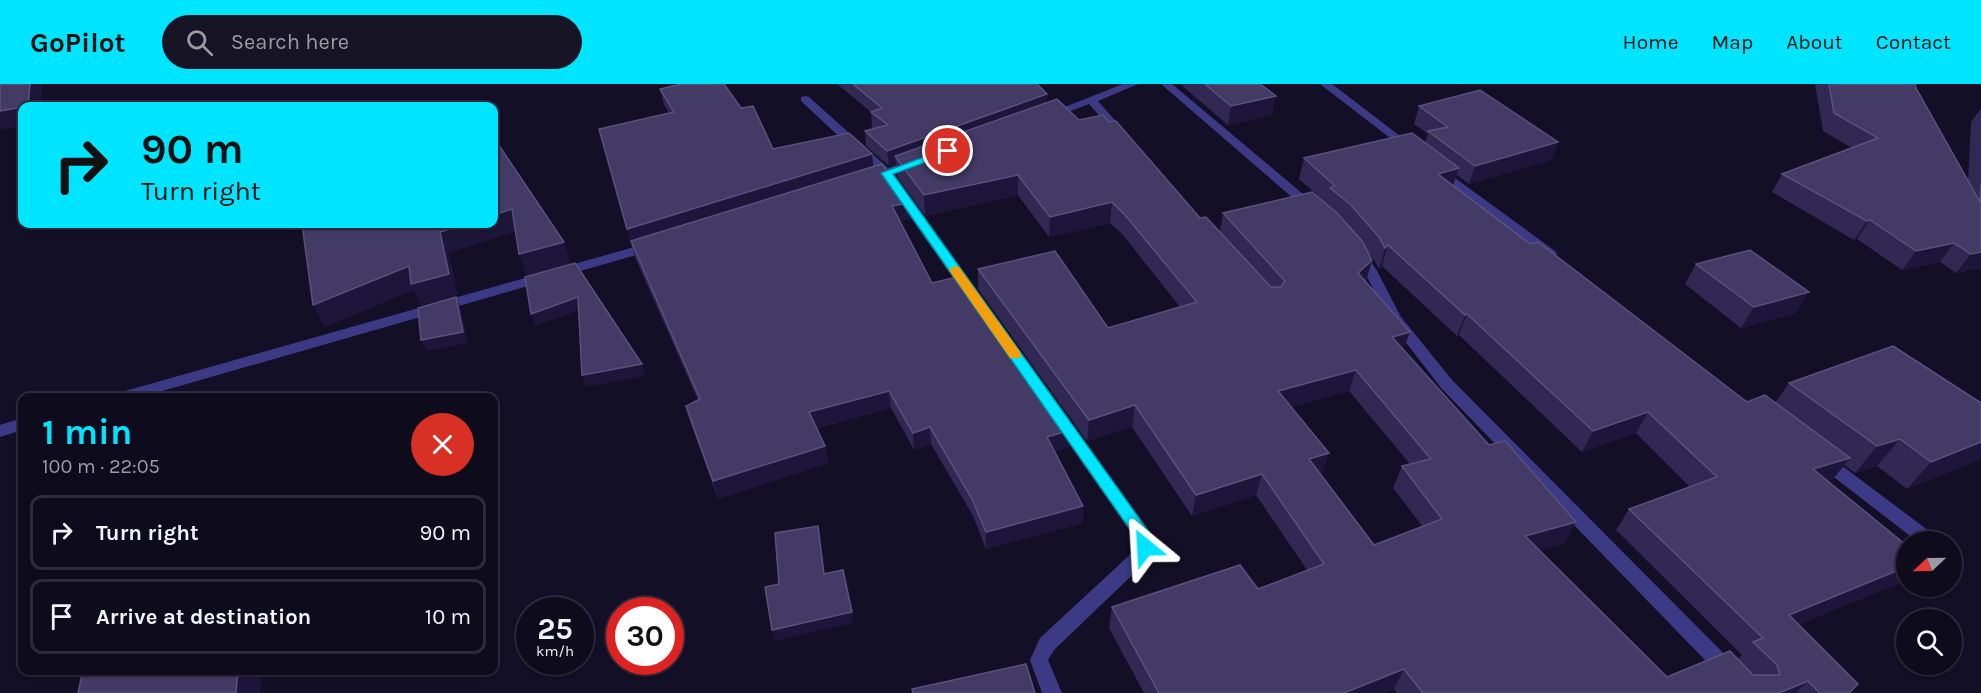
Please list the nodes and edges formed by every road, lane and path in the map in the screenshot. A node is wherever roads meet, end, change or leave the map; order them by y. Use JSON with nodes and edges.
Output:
{"nodes":[{"id":1,"x":1133,"y":84,"type":"edge"},
{"id":2,"x":1166,"y":84,"type":"edge"},
{"id":3,"x":1325,"y":84,"type":"edge"},
{"id":4,"x":805,"y":99,"type":"dead end"},
{"id":5,"x":1091,"y":100,"type":"junction"},
{"id":6,"x":1037,"y":119,"type":"edge"},
{"id":7,"x":1130,"y":145,"type":"edge"},
{"id":8,"x":929,"y":158,"type":"edge"},
{"id":9,"x":886,"y":173,"type":"junction"},
{"id":10,"x":854,"y":183,"type":"edge"},
{"id":11,"x":1320,"y":214,"type":"edge"},
{"id":12,"x":667,"y":242,"type":"edge"},
{"id":13,"x":1351,"y":244,"type":"edge"},
{"id":14,"x":1562,"y":263,"type":"edge"},
{"id":15,"x":981,"y":307,"type":"edge"},
{"id":16,"x":136,"y":393,"type":"edge"},
{"id":17,"x":1048,"y":402,"type":"edge"},
{"id":18,"x":18,"y":425,"type":"edge"},
{"id":19,"x":0,"y":431,"type":"edge"},
{"id":20,"x":1808,"y":448,"type":"edge"},
{"id":21,"x":1917,"y":531,"type":"edge"},
{"id":22,"x":1052,"y":693,"type":"edge"},
{"id":23,"x":1750,"y":693,"type":"edge"}],
"edges":[{"from":1,"to":5,"type":"street"},
{"from":2,"to":11,"type":"street"},
{"from":3,"to":14,"type":"street"},
{"from":4,"to":9,"type":"street"},
{"from":5,"to":6,"type":"street"},
{"from":5,"to":7,"type":"street"},
{"from":8,"to":9,"type":"street"},
{"from":9,"to":10,"type":"street"},
{"from":9,"to":15,"type":"street"},
{"from":12,"to":16,"type":"street"},
{"from":13,"to":23,"type":"street"},
{"from":17,"to":22,"type":"street"},
{"from":18,"to":19,"type":"street"},
{"from":20,"to":21,"type":"street"}]}
